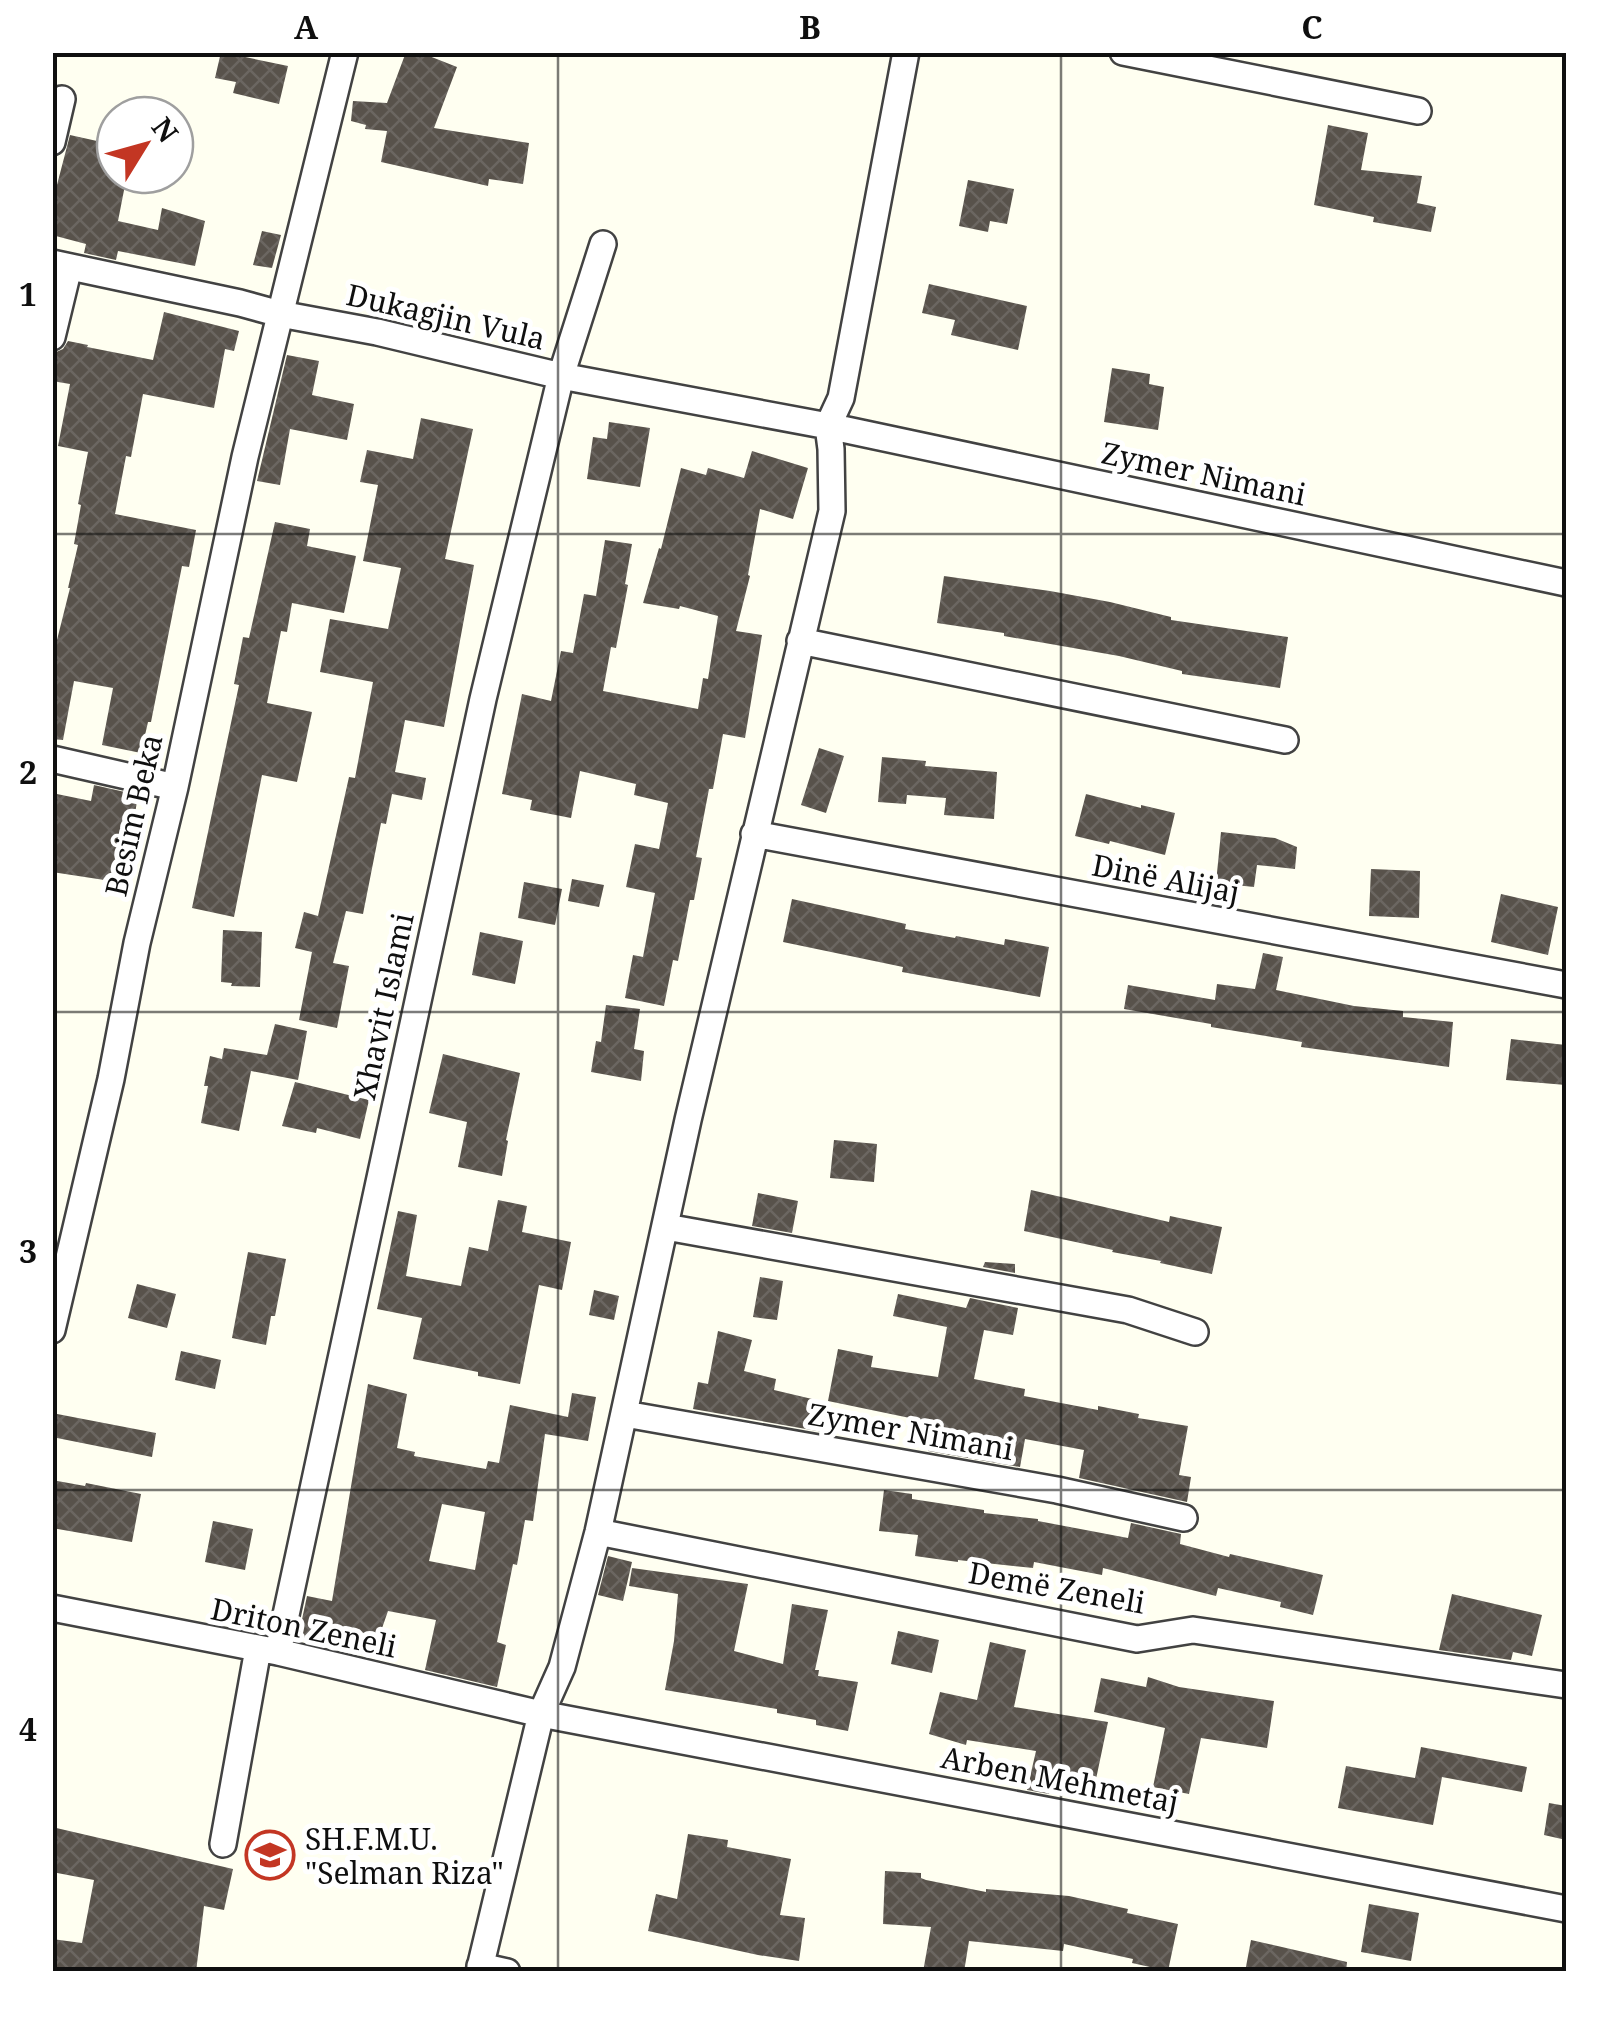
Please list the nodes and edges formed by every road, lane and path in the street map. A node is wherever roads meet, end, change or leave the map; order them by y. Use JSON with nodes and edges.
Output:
{"nodes":[{"id":1,"x":344,"y":52,"type":"edge"},
{"id":2,"x":906,"y":52,"type":"edge"},
{"id":3,"x":1123,"y":52,"type":"edge"},
{"id":4,"x":62,"y":98,"type":"dead end"},
{"id":5,"x":1418,"y":111,"type":"dead end"},
{"id":6,"x":52,"y":142,"type":"edge"},
{"id":7,"x":604,"y":244,"type":"dead end"},
{"id":8,"x":61,"y":265,"type":"edge"},
{"id":9,"x":280,"y":314,"type":"junction"},
{"id":10,"x":52,"y":336,"type":"edge"},
{"id":11,"x":562,"y":376,"type":"junction"},
{"id":12,"x":828,"y":426,"type":"junction"},
{"id":13,"x":1566,"y":583,"type":"edge"},
{"id":14,"x":800,"y":641,"type":"junction"},
{"id":15,"x":1285,"y":740,"type":"dead end"},
{"id":16,"x":52,"y":759,"type":"edge"},
{"id":17,"x":175,"y":786,"type":"junction"},
{"id":18,"x":754,"y":834,"type":"junction"},
{"id":19,"x":1566,"y":985,"type":"edge"},
{"id":20,"x":666,"y":1227,"type":"junction"},
{"id":21,"x":52,"y":1330,"type":"edge"},
{"id":22,"x":1195,"y":1332,"type":"dead end"},
{"id":23,"x":625,"y":1414,"type":"junction"},
{"id":24,"x":1184,"y":1518,"type":"dead end"},
{"id":25,"x":598,"y":1532,"type":"junction"},
{"id":26,"x":52,"y":1608,"type":"edge"},
{"id":27,"x":268,"y":1651,"type":"junction"},
{"id":28,"x":1566,"y":1685,"type":"edge"},
{"id":29,"x":542,"y":1714,"type":"junction"},
{"id":30,"x":223,"y":1844,"type":"dead end"},
{"id":31,"x":1566,"y":1909,"type":"edge"},
{"id":32,"x":480,"y":1969,"type":"edge"},
{"id":33,"x":507,"y":1972,"type":"edge"}],
"edges":[{"from":1,"to":9,"type":"street","name":"Besim Beka"},
{"from":2,"to":12,"type":"street"},
{"from":3,"to":5,"type":"street"},
{"from":4,"to":6,"type":"street"},
{"from":7,"to":11,"type":"street","name":"Xhavit Islami"},
{"from":8,"to":9,"type":"street","name":"Dukagjin Vula"},
{"from":8,"to":10,"type":"street"},
{"from":9,"to":11,"type":"street","name":"Dukagjin Vula"},
{"from":9,"to":17,"type":"street","name":"Besim Beka"},
{"from":11,"to":12,"type":"street","name":"Dukagjin Vula"},
{"from":11,"to":27,"type":"street","name":"Xhavit Islami"},
{"from":12,"to":13,"type":"street","name":"Zymer Nimani"},
{"from":12,"to":14,"type":"street"},
{"from":14,"to":15,"type":"street"},
{"from":14,"to":18,"type":"street"},
{"from":16,"to":17,"type":"street"},
{"from":17,"to":21,"type":"street","name":"Besim Beka"},
{"from":18,"to":19,"type":"street","name":"Dinë Alijaj"},
{"from":18,"to":20,"type":"street"},
{"from":20,"to":22,"type":"street"},
{"from":20,"to":23,"type":"street"},
{"from":23,"to":24,"type":"street","name":"Zymer Nimani"},
{"from":23,"to":25,"type":"street"},
{"from":25,"to":28,"type":"street","name":"Demë Zeneli"},
{"from":25,"to":29,"type":"street"},
{"from":26,"to":27,"type":"street","name":"Driton Zeneli"},
{"from":27,"to":29,"type":"street","name":"Driton Zeneli"},
{"from":27,"to":30,"type":"street","name":"Xhavit Islami"},
{"from":29,"to":31,"type":"street","name":"Arben Mehmetaj"},
{"from":29,"to":32,"type":"street"},
{"from":32,"to":33,"type":"street"}]}
